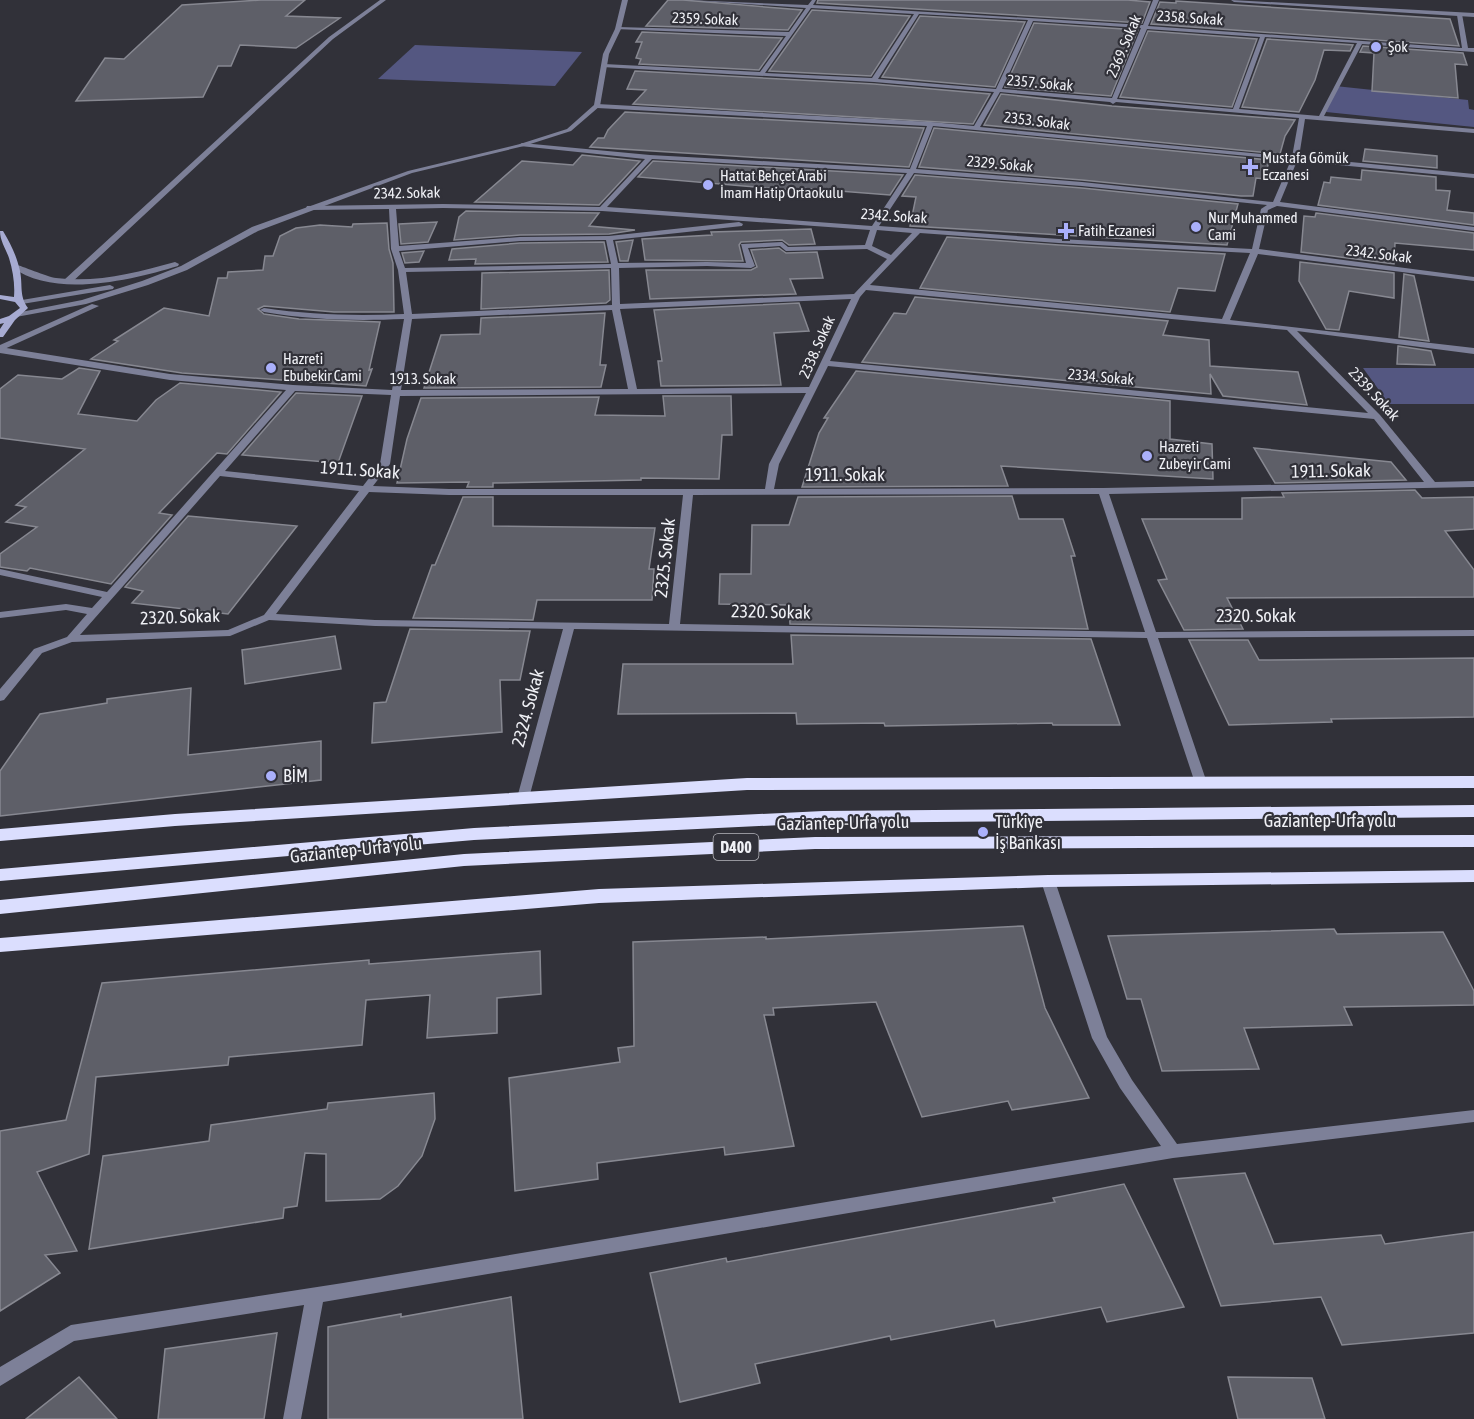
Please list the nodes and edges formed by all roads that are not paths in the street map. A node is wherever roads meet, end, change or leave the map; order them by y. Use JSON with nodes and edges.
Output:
{"nodes":[{"id":1,"x":383,"y":0,"type":"edge"},
{"id":2,"x":625,"y":0,"type":"edge"},
{"id":3,"x":688,"y":0,"type":"edge"},
{"id":4,"x":1156,"y":0,"type":"edge"},
{"id":5,"x":1234,"y":0,"type":"edge"},
{"id":6,"x":813,"y":3,"type":"edge"},
{"id":7,"x":918,"y":12,"type":"junction"},
{"id":8,"x":1460,"y":15,"type":"junction"},
{"id":9,"x":1474,"y":15,"type":"edge"},
{"id":10,"x":1032,"y":19,"type":"junction"},
{"id":11,"x":1145,"y":26,"type":"junction"},
{"id":12,"x":618,"y":28,"type":"junction"},
{"id":13,"x":790,"y":34,"type":"junction"},
{"id":14,"x":1263,"y":35,"type":"junction"},
{"id":15,"x":1360,"y":42,"type":"junction"},
{"id":16,"x":1466,"y":49,"type":"junction"},
{"id":17,"x":1474,"y":50,"type":"edge"},
{"id":18,"x":604,"y":66,"type":"junction"},
{"id":19,"x":762,"y":73,"type":"junction"},
{"id":20,"x":874,"y":80,"type":"junction"},
{"id":21,"x":998,"y":91,"type":"junction"},
{"id":22,"x":1113,"y":102,"type":"junction"},
{"id":23,"x":597,"y":106,"type":"junction"},
{"id":24,"x":1236,"y":110,"type":"junction"},
{"id":25,"x":1320,"y":119,"type":"junction"},
{"id":26,"x":931,"y":124,"type":"junction"},
{"id":27,"x":977,"y":127,"type":"junction"},
{"id":28,"x":1474,"y":131,"type":"edge"},
{"id":29,"x":522,"y":145,"type":"junction"},
{"id":30,"x":650,"y":157,"type":"junction"},
{"id":31,"x":1295,"y":159,"type":"junction"},
{"id":32,"x":912,"y":171,"type":"junction"},
{"id":33,"x":1474,"y":176,"type":"edge"},
{"id":34,"x":1276,"y":204,"type":"junction"},
{"id":35,"x":392,"y":206,"type":"junction"},
{"id":36,"x":310,"y":208,"type":"junction"},
{"id":37,"x":602,"y":209,"type":"junction"},
{"id":38,"x":779,"y":221,"type":"junction"},
{"id":39,"x":874,"y":228,"type":"junction"},
{"id":40,"x":1474,"y":230,"type":"edge"},
{"id":41,"x":918,"y":231,"type":"junction"},
{"id":42,"x":0,"y":233,"type":"edge"},
{"id":43,"x":243,"y":236,"type":"junction"},
{"id":44,"x":609,"y":238,"type":"junction"},
{"id":45,"x":868,"y":247,"type":"junction"},
{"id":46,"x":395,"y":249,"type":"junction"},
{"id":47,"x":1255,"y":251,"type":"junction"},
{"id":48,"x":890,"y":258,"type":"junction"},
{"id":49,"x":615,"y":265,"type":"junction"},
{"id":50,"x":16,"y":267,"type":"junction"},
{"id":51,"x":184,"y":268,"type":"junction"},
{"id":52,"x":402,"y":270,"type":"junction"},
{"id":53,"x":1474,"y":279,"type":"edge"},
{"id":54,"x":68,"y":282,"type":"junction"},
{"id":55,"x":145,"y":283,"type":"junction"},
{"id":56,"x":864,"y":287,"type":"junction"},
{"id":57,"x":856,"y":296,"type":"junction"},
{"id":58,"x":0,"y":297,"type":"edge"},
{"id":59,"x":20,"y":301,"type":"junction"},
{"id":60,"x":616,"y":307,"type":"junction"},
{"id":61,"x":264,"y":310,"type":"dead end"},
{"id":62,"x":14,"y":316,"type":"junction"},
{"id":63,"x":408,"y":317,"type":"junction"},
{"id":64,"x":1225,"y":321,"type":"junction"},
{"id":65,"x":0,"y":322,"type":"edge"},
{"id":66,"x":1289,"y":327,"type":"junction"},
{"id":67,"x":0,"y":335,"type":"edge"},
{"id":68,"x":0,"y":349,"type":"edge"},
{"id":69,"x":1474,"y":351,"type":"edge"},
{"id":70,"x":824,"y":363,"type":"junction"},
{"id":71,"x":293,"y":388,"type":"junction"},
{"id":72,"x":812,"y":390,"type":"junction"},
{"id":73,"x":633,"y":391,"type":"junction"},
{"id":74,"x":396,"y":393,"type":"junction"},
{"id":75,"x":1377,"y":417,"type":"junction"},
{"id":76,"x":217,"y":473,"type":"junction"},
{"id":77,"x":1474,"y":484,"type":"edge"},
{"id":78,"x":1432,"y":485,"type":"junction"},
{"id":79,"x":366,"y":489,"type":"junction"},
{"id":80,"x":688,"y":491,"type":"junction"},
{"id":81,"x":769,"y":491,"type":"junction"},
{"id":82,"x":1103,"y":491,"type":"junction"},
{"id":83,"x":0,"y":572,"type":"edge"},
{"id":84,"x":107,"y":595,"type":"junction"},
{"id":85,"x":96,"y":612,"type":"junction"},
{"id":86,"x":0,"y":615,"type":"edge"},
{"id":87,"x":268,"y":617,"type":"junction"},
{"id":88,"x":569,"y":627,"type":"junction"},
{"id":89,"x":674,"y":628,"type":"junction"},
{"id":90,"x":1474,"y":633,"type":"edge"},
{"id":91,"x":1152,"y":635,"type":"junction"},
{"id":92,"x":71,"y":639,"type":"junction"},
{"id":93,"x":0,"y":697,"type":"edge"},
{"id":94,"x":1474,"y":782,"type":"edge"},
{"id":95,"x":1202,"y":783,"type":"junction"},
{"id":96,"x":522,"y":798,"type":"junction"},
{"id":97,"x":1474,"y":811,"type":"edge"},
{"id":98,"x":0,"y":835,"type":"edge"},
{"id":99,"x":1474,"y":841,"type":"edge"},
{"id":100,"x":0,"y":875,"type":"edge"},
{"id":101,"x":1474,"y":876,"type":"edge"},
{"id":102,"x":1048,"y":881,"type":"junction"},
{"id":103,"x":0,"y":907,"type":"edge"},
{"id":104,"x":33,"y":942,"type":"junction"},
{"id":105,"x":0,"y":945,"type":"edge"},
{"id":106,"x":0,"y":950,"type":"edge"},
{"id":107,"x":1474,"y":1116,"type":"edge"},
{"id":108,"x":1173,"y":1151,"type":"junction"},
{"id":109,"x":315,"y":1295,"type":"junction"},
{"id":110,"x":0,"y":1377,"type":"edge"},
{"id":111,"x":292,"y":1419,"type":"edge"}],
"edges":[{"from":1,"to":54,"type":"street"},
{"from":2,"to":12,"type":"street"},
{"from":3,"to":6,"type":"street","name":"2358. Sokak"},
{"from":4,"to":11,"type":"street","name":"2369. Sokak"},
{"from":5,"to":8,"type":"street"},
{"from":6,"to":7,"type":"street","name":"2358. Sokak"},
{"from":6,"to":13,"type":"street"},
{"from":7,"to":10,"type":"street","name":"2358. Sokak"},
{"from":7,"to":20,"type":"street"},
{"from":8,"to":9,"type":"street"},
{"from":8,"to":16,"type":"street"},
{"from":10,"to":11,"type":"street","name":"2358. Sokak"},
{"from":10,"to":21,"type":"street"},
{"from":11,"to":14,"type":"street","name":"2358. Sokak"},
{"from":11,"to":22,"type":"street","name":"2369. Sokak"},
{"from":12,"to":13,"type":"street","name":"2359. Sokak"},
{"from":12,"to":18,"type":"street"},
{"from":13,"to":19,"type":"street"},
{"from":14,"to":15,"type":"street","name":"2358. Sokak"},
{"from":14,"to":24,"type":"street"},
{"from":15,"to":16,"type":"street","name":"2358. Sokak"},
{"from":15,"to":25,"type":"street"},
{"from":16,"to":17,"type":"street","name":"2358. Sokak"},
{"from":18,"to":19,"type":"street","name":"2357. Sokak"},
{"from":18,"to":23,"type":"street"},
{"from":19,"to":20,"type":"street","name":"2357. Sokak"},
{"from":20,"to":21,"type":"street","name":"2357. Sokak"},
{"from":21,"to":22,"type":"street","name":"2357. Sokak"},
{"from":21,"to":27,"type":"street"},
{"from":22,"to":24,"type":"street","name":"2357. Sokak"},
{"from":23,"to":26,"type":"street","name":"2353. Sokak"},
{"from":23,"to":29,"type":"street"},
{"from":24,"to":25,"type":"street","name":"2357. Sokak"},
{"from":25,"to":28,"type":"street","name":"2357. Sokak"},
{"from":25,"to":31,"type":"street"},
{"from":26,"to":27,"type":"street","name":"2353. Sokak"},
{"from":26,"to":32,"type":"street"},
{"from":27,"to":31,"type":"street","name":"2353. Sokak"},
{"from":29,"to":30,"type":"street","name":"2329. Sokak"},
{"from":29,"to":36,"type":"street"},
{"from":30,"to":32,"type":"street","name":"2329. Sokak"},
{"from":30,"to":37,"type":"street"},
{"from":31,"to":33,"type":"street","name":"2353. Sokak"},
{"from":31,"to":34,"type":"street"},
{"from":32,"to":34,"type":"street","name":"2329. Sokak"},
{"from":32,"to":39,"type":"street"},
{"from":34,"to":40,"type":"street","name":"2329. Sokak"},
{"from":34,"to":47,"type":"street"},
{"from":35,"to":36,"type":"street","name":"2342. Sokak"},
{"from":35,"to":37,"type":"street","name":"2342. Sokak"},
{"from":35,"to":46,"type":"street"},
{"from":36,"to":43,"type":"street"},
{"from":37,"to":38,"type":"street","name":"2342. Sokak"},
{"from":38,"to":39,"type":"street","name":"2342. Sokak"},
{"from":38,"to":44,"type":"street"},
{"from":39,"to":41,"type":"street","name":"2342. Sokak"},
{"from":39,"to":45,"type":"street"},
{"from":41,"to":47,"type":"street","name":"2342. Sokak"},
{"from":41,"to":48,"type":"street","name":"2338. Sokak"},
{"from":42,"to":50,"type":"main road"},
{"from":43,"to":51,"type":"street"},
{"from":43,"to":54,"type":"street"},
{"from":44,"to":46,"type":"street"},
{"from":44,"to":49,"type":"street"},
{"from":45,"to":48,"type":"street"},
{"from":45,"to":49,"type":"street"},
{"from":46,"to":52,"type":"street"},
{"from":47,"to":53,"type":"street","name":"2342. Sokak"},
{"from":47,"to":64,"type":"street"},
{"from":48,"to":56,"type":"street","name":"2338. Sokak"},
{"from":49,"to":52,"type":"street"},
{"from":49,"to":60,"type":"street"},
{"from":50,"to":54,"type":"street"},
{"from":50,"to":59,"type":"main road"},
{"from":51,"to":55,"type":"street"},
{"from":51,"to":59,"type":"street"},
{"from":52,"to":63,"type":"street"},
{"from":55,"to":62,"type":"street"},
{"from":55,"to":68,"type":"street"},
{"from":56,"to":57,"type":"street","name":"2338. Sokak"},
{"from":56,"to":64,"type":"street"},
{"from":57,"to":60,"type":"street"},
{"from":57,"to":70,"type":"street","name":"2338. Sokak"},
{"from":58,"to":59,"type":"main road"},
{"from":59,"to":62,"type":"main road"},
{"from":60,"to":63,"type":"street"},
{"from":60,"to":73,"type":"street"},
{"from":61,"to":63,"type":"street"},
{"from":62,"to":65,"type":"main road"},
{"from":62,"to":67,"type":"main road"},
{"from":63,"to":74,"type":"street"},
{"from":64,"to":66,"type":"street"},
{"from":66,"to":69,"type":"street"},
{"from":66,"to":75,"type":"street","name":"2339. Sokak"},
{"from":68,"to":71,"type":"street","name":"1913. Sokak"},
{"from":70,"to":72,"type":"street","name":"2338. Sokak"},
{"from":70,"to":75,"type":"street","name":"2334. Sokak"},
{"from":71,"to":74,"type":"street","name":"1913. Sokak"},
{"from":71,"to":76,"type":"street"},
{"from":72,"to":73,"type":"street","name":"1913. Sokak"},
{"from":72,"to":81,"type":"street","name":"2338. Sokak"},
{"from":73,"to":74,"type":"street","name":"1913. Sokak"},
{"from":74,"to":79,"type":"street"},
{"from":75,"to":78,"type":"street","name":"2339. Sokak"},
{"from":76,"to":79,"type":"street","name":"1911. Sokak"},
{"from":76,"to":84,"type":"street"},
{"from":77,"to":78,"type":"street","name":"1911. Sokak"},
{"from":78,"to":82,"type":"street","name":"1911. Sokak"},
{"from":79,"to":80,"type":"street","name":"1911. Sokak"},
{"from":79,"to":87,"type":"street"},
{"from":80,"to":81,"type":"street","name":"1911. Sokak"},
{"from":80,"to":89,"type":"street","name":"2325. Sokak"},
{"from":81,"to":82,"type":"street","name":"1911. Sokak"},
{"from":82,"to":91,"type":"street"},
{"from":83,"to":84,"type":"street"},
{"from":84,"to":85,"type":"street"},
{"from":85,"to":86,"type":"street"},
{"from":85,"to":92,"type":"street"},
{"from":87,"to":88,"type":"street","name":"2320. Sokak"},
{"from":87,"to":92,"type":"street","name":"2320. Sokak"},
{"from":88,"to":89,"type":"street","name":"2320. Sokak"},
{"from":88,"to":96,"type":"street","name":"2324. Sokak"},
{"from":89,"to":91,"type":"street","name":"2320. Sokak"},
{"from":90,"to":91,"type":"street","name":"2320. Sokak"},
{"from":91,"to":95,"type":"street"},
{"from":92,"to":93,"type":"street"},
{"from":94,"to":95,"type":"highway"},
{"from":95,"to":96,"type":"highway"},
{"from":96,"to":98,"type":"highway"},
{"from":97,"to":100,"type":"highway","name":"Gaziantep-Urfa yolu","number":"D400"},
{"from":99,"to":103,"type":"highway","name":"Gaziantep-Urfa yolu","number":"D400"},
{"from":101,"to":102,"type":"highway"},
{"from":102,"to":104,"type":"highway"},
{"from":102,"to":108,"type":"street"},
{"from":104,"to":105,"type":"highway"},
{"from":104,"to":106,"type":"street"},
{"from":107,"to":108,"type":"street"},
{"from":108,"to":109,"type":"street"},
{"from":109,"to":110,"type":"street"},
{"from":109,"to":111,"type":"street"}]}
